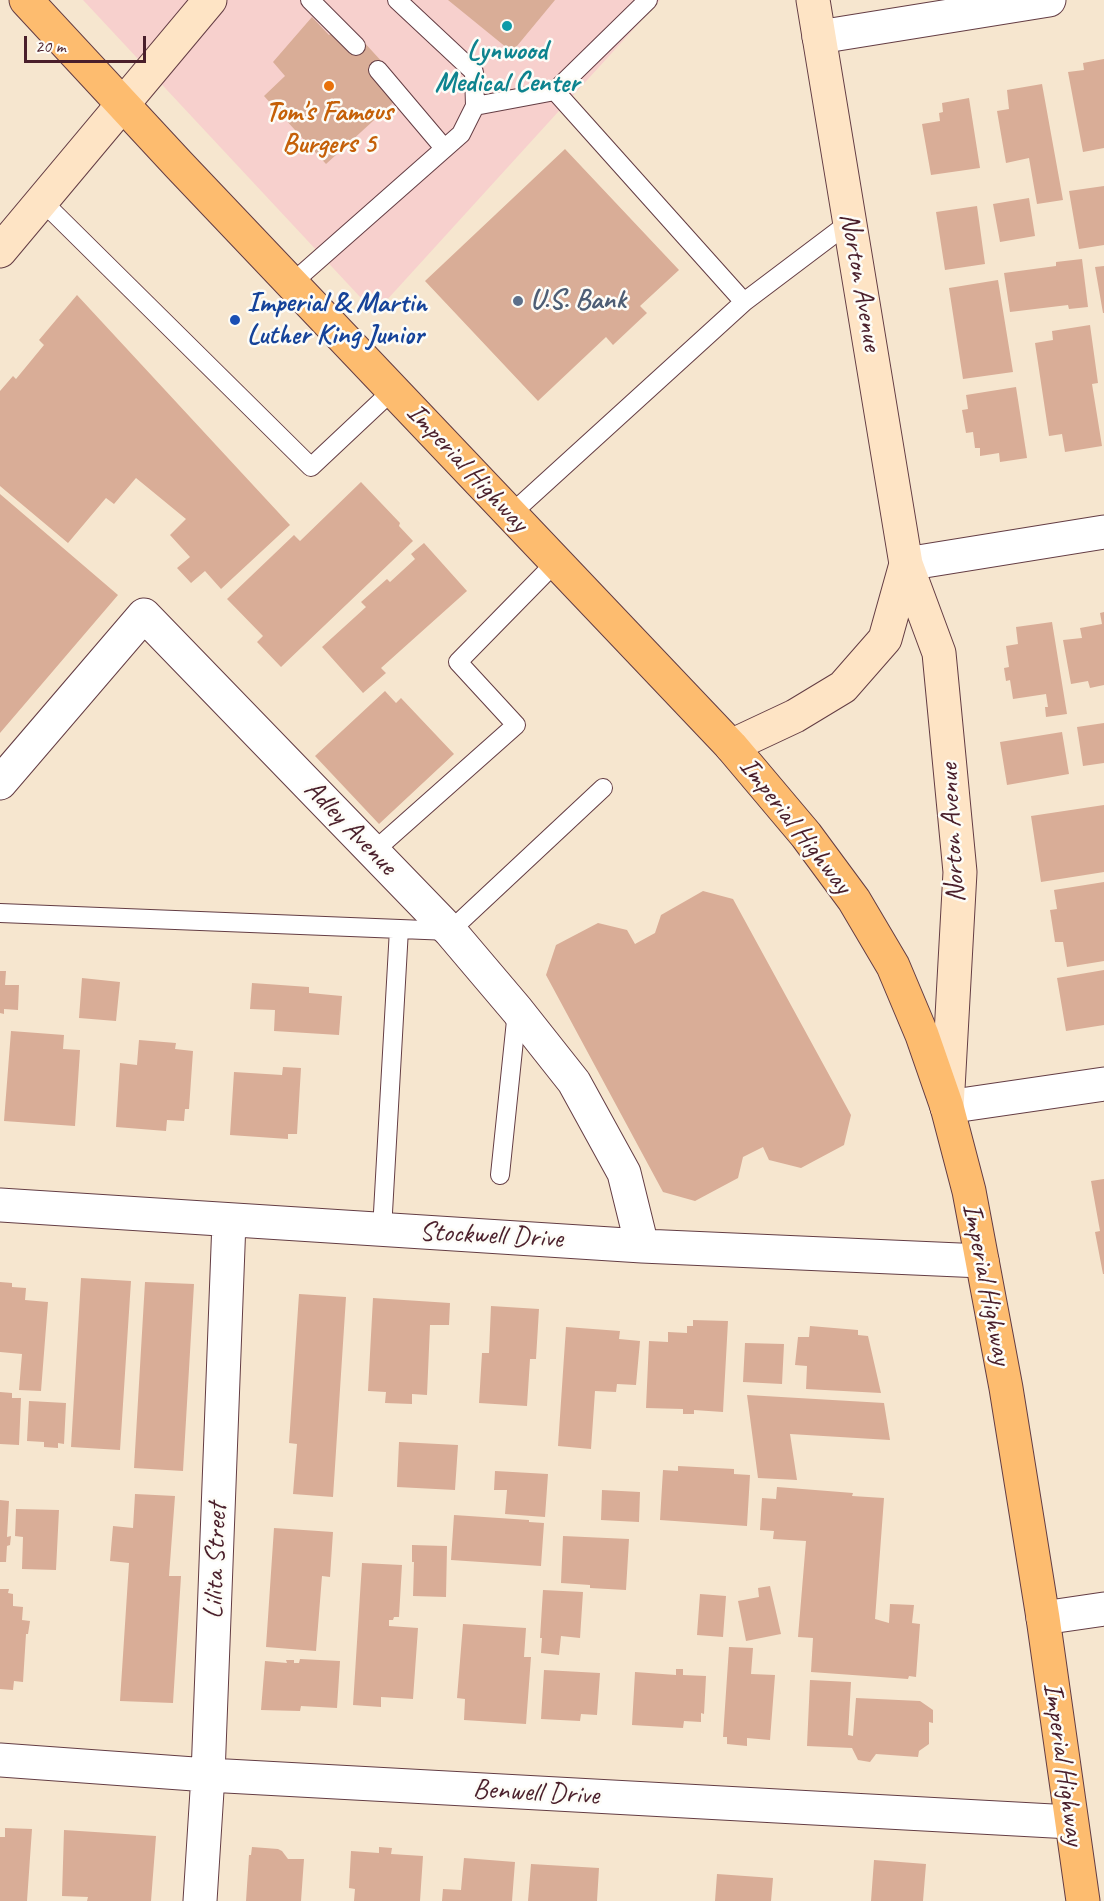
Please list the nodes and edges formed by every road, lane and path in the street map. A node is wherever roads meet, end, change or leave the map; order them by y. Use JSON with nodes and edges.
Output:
{"nodes":[{"id":1,"x":26,"y":0,"type":"edge"},
{"id":2,"x":210,"y":0,"type":"edge"},
{"id":3,"x":310,"y":0,"type":"edge"},
{"id":4,"x":397,"y":0,"type":"edge"},
{"id":5,"x":648,"y":0,"type":"edge"},
{"id":6,"x":813,"y":0,"type":"edge"},
{"id":7,"x":1049,"y":0,"type":"edge"},
{"id":8,"x":819,"y":37,"type":"junction"},
{"id":9,"x":356,"y":46,"type":"dead end"},
{"id":10,"x":378,"y":70,"type":"dead end"},
{"id":11,"x":555,"y":91,"type":"junction"},
{"id":12,"x":122,"y":104,"type":"junction"},
{"id":13,"x":475,"y":106,"type":"junction"},
{"id":14,"x":444,"y":148,"type":"junction"},
{"id":15,"x":42,"y":201,"type":"junction"},
{"id":16,"x":850,"y":222,"type":"junction"},
{"id":17,"x":0,"y":251,"type":"edge"},
{"id":18,"x":292,"y":284,"type":"junction"},
{"id":19,"x":744,"y":302,"type":"junction"},
{"id":20,"x":393,"y":390,"type":"junction"},
{"id":21,"x":511,"y":514,"type":"junction"},
{"id":22,"x":1104,"y":532,"type":"edge"},
{"id":23,"x":556,"y":562,"type":"junction"},
{"id":24,"x":906,"y":564,"type":"junction"},
{"id":25,"x":731,"y":746,"type":"junction"},
{"id":26,"x":0,"y":783,"type":"edge"},
{"id":27,"x":603,"y":788,"type":"dead end"},
{"id":28,"x":374,"y":851,"type":"junction"},
{"id":29,"x":0,"y":913,"type":"edge"},
{"id":30,"x":399,"y":929,"type":"junction"},
{"id":31,"x":450,"y":931,"type":"junction"},
{"id":32,"x":517,"y":1010,"type":"junction"},
{"id":33,"x":1104,"y":1084,"type":"edge"},
{"id":34,"x":947,"y":1107,"type":"junction"},
{"id":35,"x":500,"y":1175,"type":"dead end"},
{"id":36,"x":0,"y":1205,"type":"edge"},
{"id":37,"x":229,"y":1221,"type":"junction"},
{"id":38,"x":382,"y":1230,"type":"junction"},
{"id":39,"x":642,"y":1246,"type":"junction"},
{"id":40,"x":982,"y":1261,"type":"junction"},
{"id":41,"x":1104,"y":1610,"type":"edge"},
{"id":42,"x":1043,"y":1618,"type":"junction"},
{"id":43,"x":0,"y":1760,"type":"edge"},
{"id":44,"x":208,"y":1775,"type":"junction"},
{"id":45,"x":1071,"y":1822,"type":"junction"},
{"id":46,"x":200,"y":1901,"type":"edge"},
{"id":47,"x":1083,"y":1901,"type":"edge"}],
"edges":[{"from":1,"to":12,"type":"main road","name":"Imperial Highway"},
{"from":2,"to":12,"type":"street"},
{"from":3,"to":9,"type":"lane"},
{"from":4,"to":13,"type":"lane"},
{"from":5,"to":11,"type":"lane"},
{"from":6,"to":8,"type":"street","name":"Norton Avenue"},
{"from":7,"to":8,"type":"street"},
{"from":8,"to":16,"type":"street","name":"Norton Avenue"},
{"from":10,"to":14,"type":"lane"},
{"from":11,"to":13,"type":"lane"},
{"from":11,"to":19,"type":"lane"},
{"from":12,"to":15,"type":"street"},
{"from":12,"to":18,"type":"main road","name":"Imperial Highway"},
{"from":13,"to":14,"type":"lane"},
{"from":14,"to":18,"type":"lane"},
{"from":15,"to":17,"type":"street"},
{"from":15,"to":20,"type":"lane"},
{"from":16,"to":19,"type":"lane"},
{"from":16,"to":24,"type":"street","name":"Norton Avenue"},
{"from":18,"to":20,"type":"main road","name":"Imperial Highway"},
{"from":19,"to":21,"type":"lane"},
{"from":20,"to":21,"type":"main road","name":"Imperial Highway"},
{"from":21,"to":23,"type":"main road","name":"Imperial Highway"},
{"from":22,"to":24,"type":"street"},
{"from":23,"to":25,"type":"main road","name":"Imperial Highway"},
{"from":23,"to":28,"type":"lane"},
{"from":24,"to":25,"type":"street","name":"Norton Avenue"},
{"from":24,"to":34,"type":"street","name":"Norton Avenue"},
{"from":25,"to":34,"type":"main road","name":"Imperial Highway"},
{"from":26,"to":28,"type":"street","name":"Adley Avenue"},
{"from":27,"to":31,"type":"lane"},
{"from":28,"to":31,"type":"street","name":"Adley Avenue"},
{"from":29,"to":30,"type":"lane"},
{"from":30,"to":31,"type":"lane"},
{"from":30,"to":38,"type":"lane"},
{"from":31,"to":32,"type":"street","name":"Adley Avenue"},
{"from":32,"to":35,"type":"lane"},
{"from":32,"to":39,"type":"street","name":"Adley Avenue"},
{"from":33,"to":34,"type":"street"},
{"from":34,"to":40,"type":"main road","name":"Imperial Highway"},
{"from":36,"to":37,"type":"street","name":"Stockwell Drive"},
{"from":37,"to":38,"type":"street","name":"Stockwell Drive"},
{"from":37,"to":44,"type":"street","name":"Lilita Street"},
{"from":38,"to":39,"type":"street","name":"Stockwell Drive"},
{"from":39,"to":40,"type":"street","name":"Stockwell Drive"},
{"from":40,"to":42,"type":"main road","name":"Imperial Highway"},
{"from":41,"to":42,"type":"street"},
{"from":42,"to":45,"type":"main road","name":"Imperial Highway"},
{"from":43,"to":44,"type":"street","name":"Benwell Drive"},
{"from":44,"to":45,"type":"street","name":"Benwell Drive"},
{"from":44,"to":46,"type":"street","name":"Lilita Street"},
{"from":45,"to":47,"type":"main road","name":"Imperial Highway"}]}
